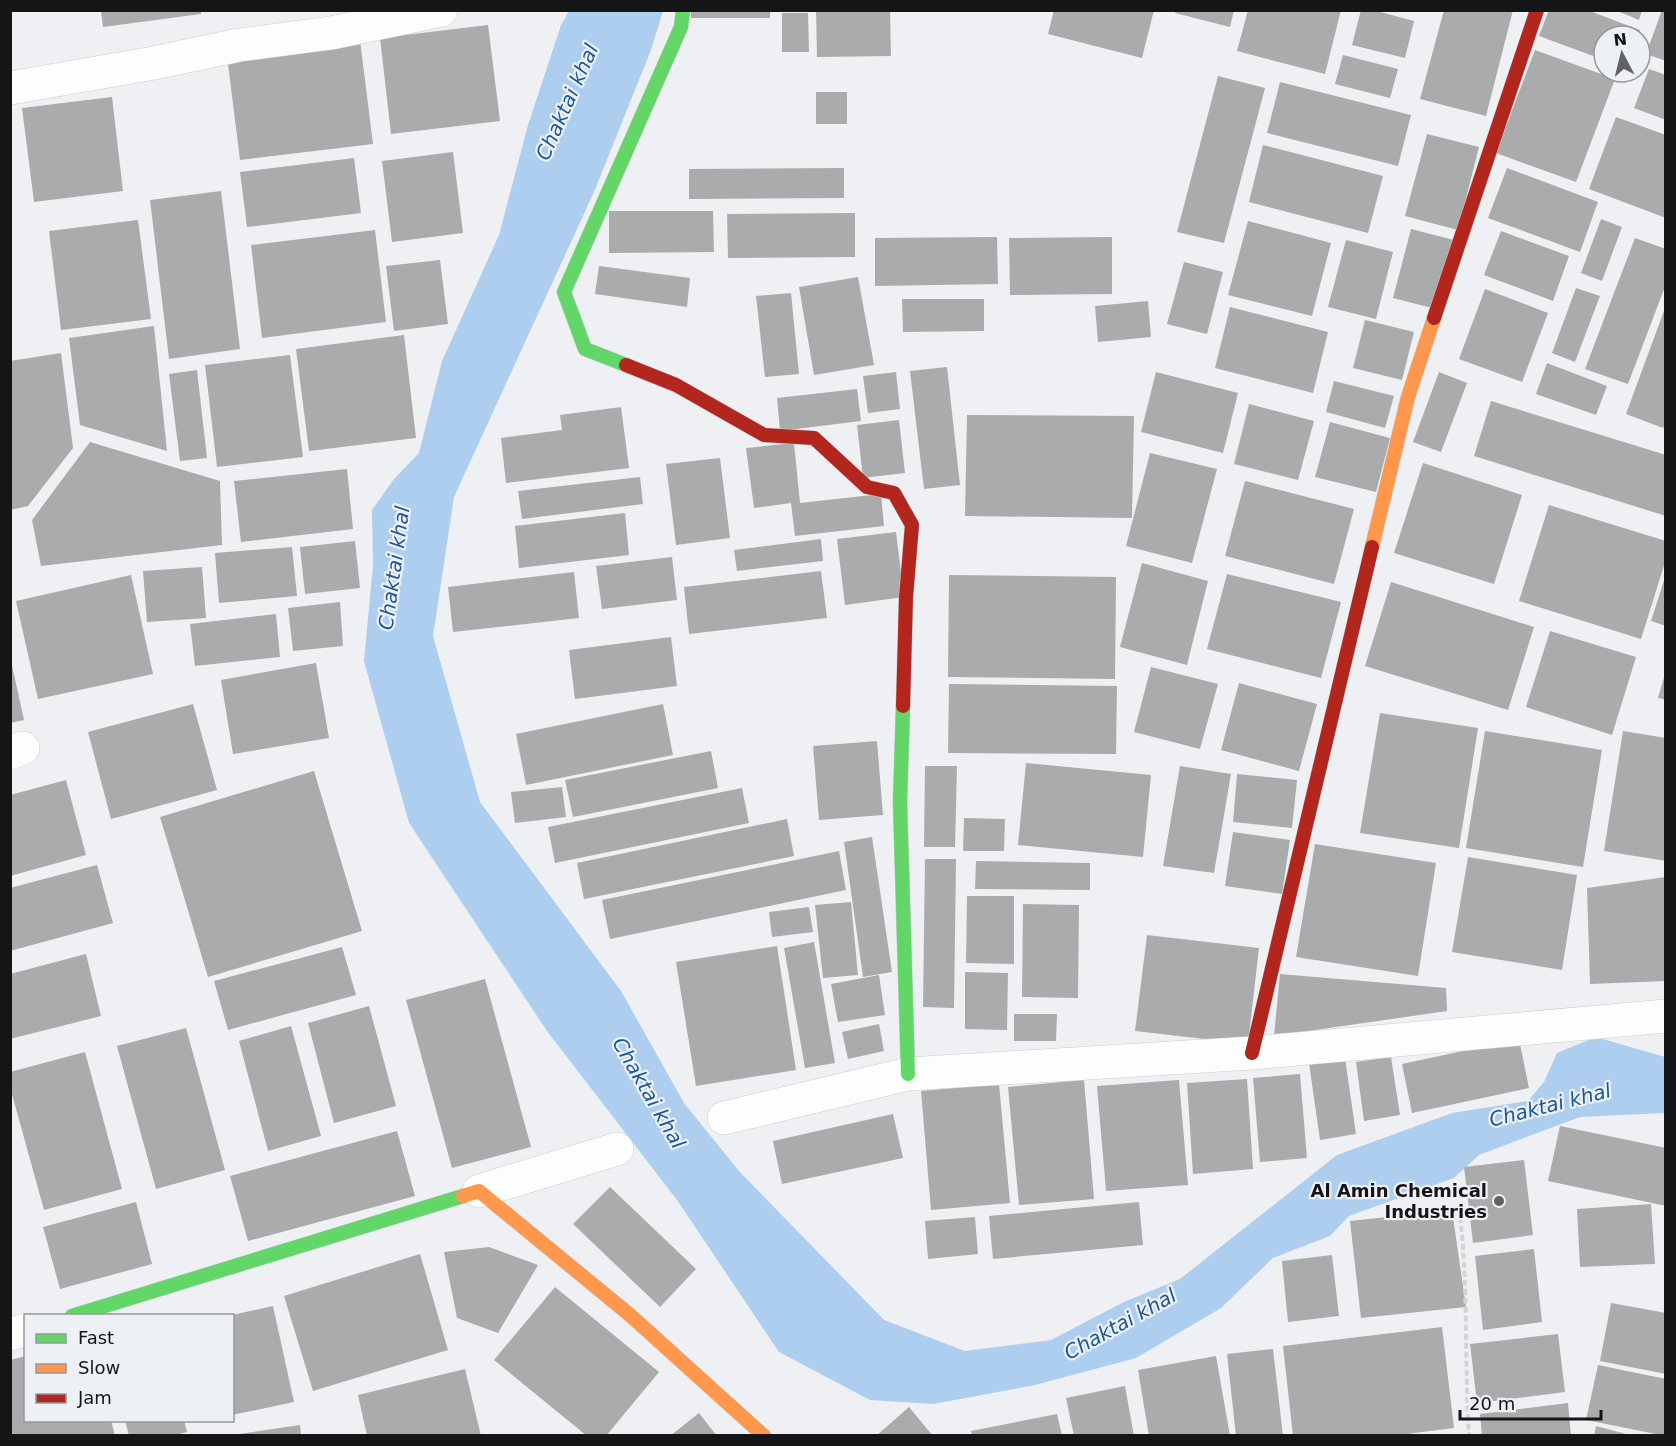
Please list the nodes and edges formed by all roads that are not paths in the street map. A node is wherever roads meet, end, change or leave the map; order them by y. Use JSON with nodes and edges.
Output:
{"nodes":[{"id":1,"x":441,"y":10,"type":"edge"},
{"id":2,"x":682,"y":10,"type":"edge"},
{"id":3,"x":1537,"y":10,"type":"edge"},
{"id":4,"x":10,"y":88,"type":"edge"},
{"id":5,"x":1665,"y":1016,"type":"edge"},
{"id":6,"x":1252,"y":1053,"type":"junction"},
{"id":7,"x":908,"y":1074,"type":"junction"},
{"id":8,"x":724,"y":1118,"type":"dead end"},
{"id":9,"x":617,"y":1149,"type":"dead end"},
{"id":10,"x":479,"y":1191,"type":"junction"},
{"id":11,"x":79,"y":1314,"type":"edge"},
{"id":12,"x":764,"y":1436,"type":"edge"}],
"edges":[{"from":1,"to":4,"type":"street"},
{"from":2,"to":7,"type":"street"},
{"from":3,"to":6,"type":"street"},
{"from":5,"to":6,"type":"street"},
{"from":6,"to":7,"type":"street"},
{"from":7,"to":8,"type":"street"},
{"from":9,"to":10,"type":"street"},
{"from":10,"to":11,"type":"street"},
{"from":10,"to":12,"type":"street"}]}
